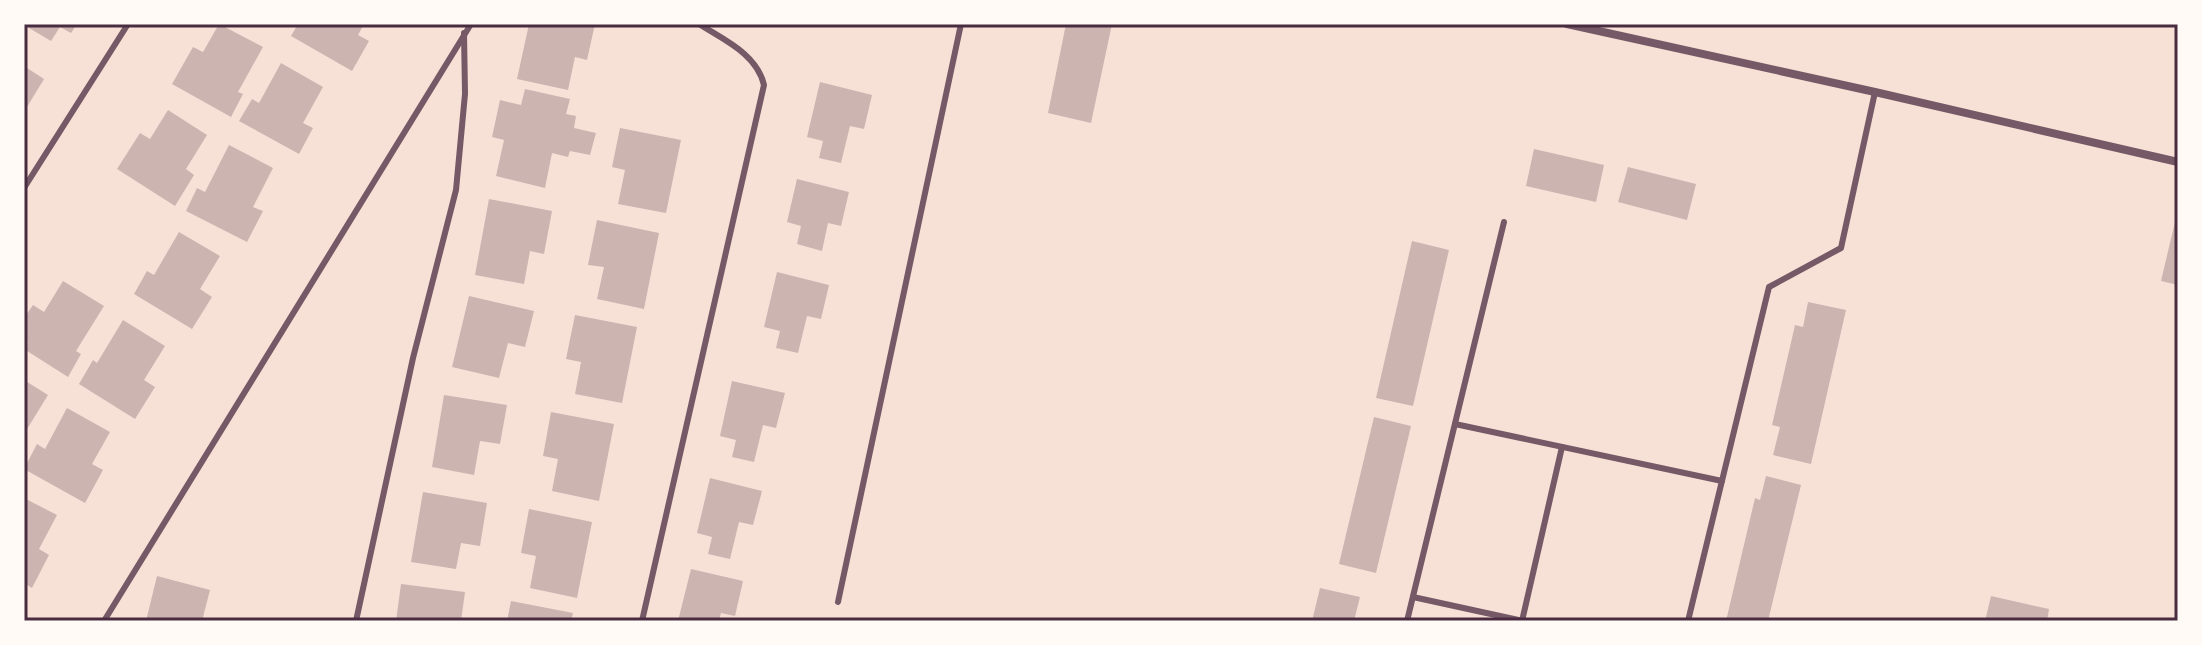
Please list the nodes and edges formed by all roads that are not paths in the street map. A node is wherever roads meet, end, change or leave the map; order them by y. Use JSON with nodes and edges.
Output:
{"nodes":[{"id":1,"x":128,"y":24,"type":"edge"},
{"id":2,"x":471,"y":24,"type":"edge"},
{"id":3,"x":699,"y":24,"type":"edge"},
{"id":4,"x":961,"y":24,"type":"edge"},
{"id":5,"x":1567,"y":24,"type":"edge"},
{"id":6,"x":464,"y":33,"type":"junction"},
{"id":7,"x":1875,"y":92,"type":"junction"},
{"id":8,"x":2178,"y":162,"type":"edge"},
{"id":9,"x":24,"y":188,"type":"edge"},
{"id":10,"x":1504,"y":222,"type":"dead end"},
{"id":11,"x":1455,"y":424,"type":"junction"},
{"id":12,"x":1562,"y":447,"type":"junction"},
{"id":13,"x":1722,"y":481,"type":"junction"},
{"id":14,"x":1413,"y":597,"type":"junction"},
{"id":15,"x":838,"y":602,"type":"dead end"},
{"id":16,"x":104,"y":621,"type":"edge"},
{"id":17,"x":356,"y":621,"type":"edge"},
{"id":18,"x":642,"y":621,"type":"edge"},
{"id":19,"x":1407,"y":621,"type":"edge"},
{"id":20,"x":1523,"y":621,"type":"edge"},
{"id":21,"x":1688,"y":621,"type":"edge"}],
"edges":[{"from":1,"to":9,"type":"lane"},
{"from":2,"to":6,"type":"lane"},
{"from":3,"to":18,"type":"lane"},
{"from":4,"to":15,"type":"lane"},
{"from":5,"to":7,"type":"street"},
{"from":6,"to":16,"type":"lane"},
{"from":6,"to":17,"type":"lane"},
{"from":7,"to":8,"type":"street"},
{"from":7,"to":13,"type":"lane"},
{"from":10,"to":11,"type":"lane"},
{"from":11,"to":12,"type":"lane"},
{"from":11,"to":14,"type":"lane"},
{"from":12,"to":13,"type":"lane"},
{"from":12,"to":20,"type":"lane"},
{"from":13,"to":21,"type":"lane"},
{"from":14,"to":19,"type":"lane"},
{"from":14,"to":20,"type":"lane"}]}
